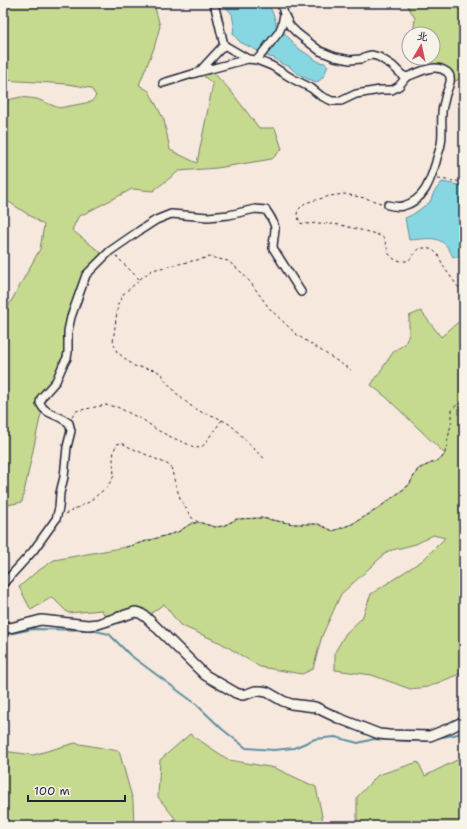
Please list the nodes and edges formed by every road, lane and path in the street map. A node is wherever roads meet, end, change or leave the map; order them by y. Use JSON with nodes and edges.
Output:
{"nodes":[{"id":1,"x":214,"y":3,"type":"edge"},
{"id":2,"x":281,"y":3,"type":"edge"},
{"id":3,"x":284,"y":14,"type":"junction"},
{"id":4,"x":224,"y":45,"type":"junction"},
{"id":5,"x":248,"y":59,"type":"junction"},
{"id":6,"x":257,"y":60,"type":"junction"},
{"id":7,"x":199,"y":72,"type":"junction"},
{"id":8,"x":406,"y":77,"type":"junction"},
{"id":9,"x":164,"y":83,"type":"dead end"},
{"id":10,"x":431,"y":177,"type":"junction"},
{"id":11,"x":464,"y":182,"type":"edge"},
{"id":12,"x":388,"y":205,"type":"joint"},
{"id":13,"x":110,"y":251,"type":"junction"},
{"id":14,"x":140,"y":280,"type":"junction"},
{"id":15,"x":301,"y":292,"type":"dead end"},
{"id":16,"x":464,"y":295,"type":"edge"},
{"id":17,"x":351,"y":370,"type":"dead end"},
{"id":18,"x":464,"y":399,"type":"edge"},
{"id":19,"x":222,"y":420,"type":"junction"},
{"id":20,"x":69,"y":424,"type":"junction"},
{"id":21,"x":265,"y":459,"type":"dead end"},
{"id":22,"x":56,"y":519,"type":"junction"},
{"id":23,"x":198,"y":522,"type":"junction"},
{"id":24,"x":126,"y":547,"type":"dead end"},
{"id":25,"x":3,"y":584,"type":"edge"},
{"id":26,"x":3,"y":626,"type":"edge"},
{"id":27,"x":464,"y":721,"type":"edge"}],
"edges":[{"from":1,"to":4,"type":"street"},
{"from":2,"to":3,"type":"street"},
{"from":3,"to":6,"type":"street"},
{"from":3,"to":8,"type":"street"},
{"from":4,"to":5,"type":"street"},
{"from":4,"to":7,"type":"street"},
{"from":5,"to":6,"type":"street"},
{"from":5,"to":7,"type":"street"},
{"from":6,"to":8,"type":"street"},
{"from":7,"to":9,"type":"street"},
{"from":8,"to":10,"type":"street"},
{"from":10,"to":11,"type":"path"},
{"from":10,"to":12,"type":"street"},
{"from":12,"to":16,"type":"path"},
{"from":13,"to":14,"type":"path"},
{"from":13,"to":15,"type":"street"},
{"from":13,"to":20,"type":"street"},
{"from":14,"to":17,"type":"path"},
{"from":14,"to":19,"type":"path"},
{"from":18,"to":23,"type":"path"},
{"from":19,"to":20,"type":"path"},
{"from":19,"to":21,"type":"path"},
{"from":20,"to":22,"type":"street"},
{"from":22,"to":23,"type":"path"},
{"from":22,"to":25,"type":"street"},
{"from":23,"to":24,"type":"path"},
{"from":26,"to":27,"type":"street"}]}
